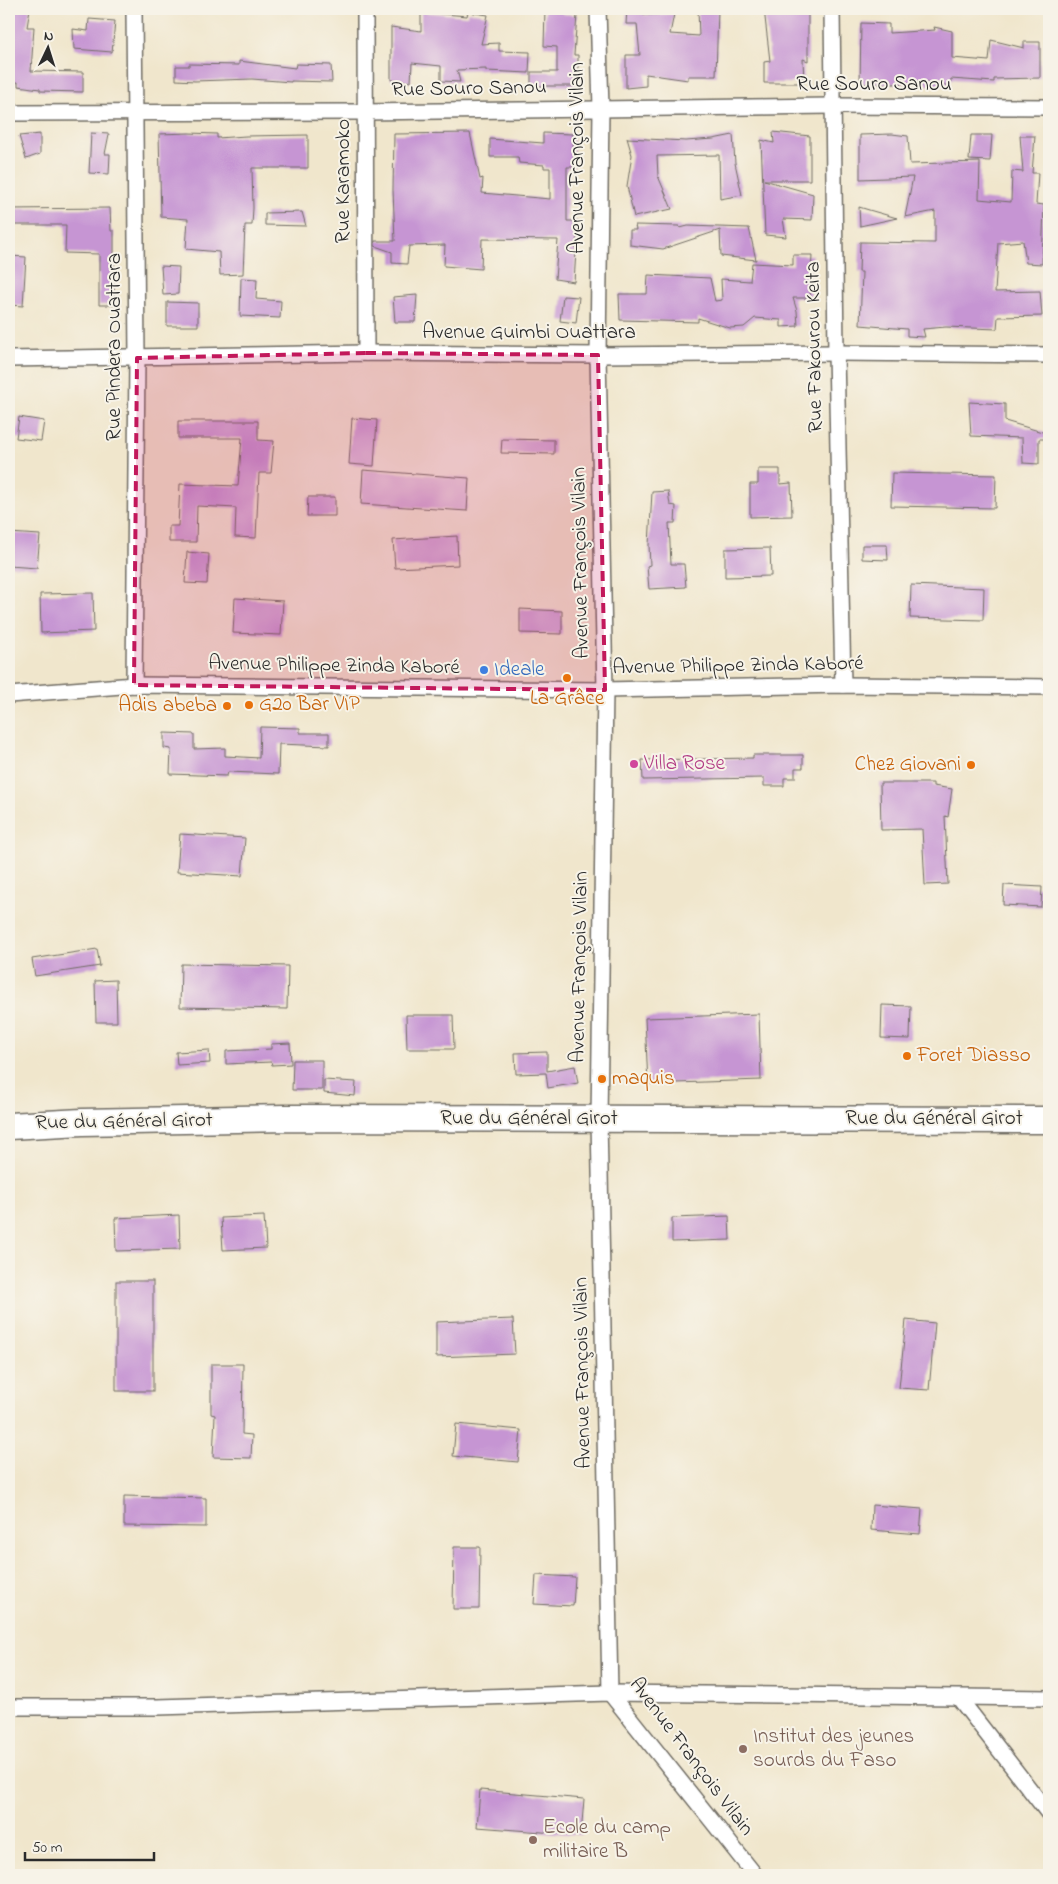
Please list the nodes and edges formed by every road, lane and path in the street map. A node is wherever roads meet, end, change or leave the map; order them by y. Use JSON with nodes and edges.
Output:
{"nodes":[{"id":1,"x":134,"y":9,"type":"edge"},
{"id":2,"x":365,"y":9,"type":"edge"},
{"id":3,"x":598,"y":9,"type":"edge"},
{"id":4,"x":832,"y":9,"type":"edge"},
{"id":5,"x":833,"y":106,"type":"junction"},
{"id":6,"x":1049,"y":107,"type":"edge"},
{"id":7,"x":601,"y":108,"type":"junction"},
{"id":8,"x":135,"y":112,"type":"junction"},
{"id":9,"x":364,"y":112,"type":"junction"},
{"id":10,"x":9,"y":113,"type":"edge"},
{"id":11,"x":366,"y":353,"type":"junction"},
{"id":12,"x":836,"y":353,"type":"junction"},
{"id":13,"x":598,"y":355,"type":"junction"},
{"id":14,"x":1049,"y":355,"type":"edge"},
{"id":15,"x":137,"y":358,"type":"junction"},
{"id":16,"x":9,"y":359,"type":"edge"},
{"id":17,"x":134,"y":685,"type":"junction"},
{"id":18,"x":843,"y":685,"type":"junction"},
{"id":19,"x":1049,"y":687,"type":"edge"},
{"id":20,"x":605,"y":690,"type":"junction"},
{"id":21,"x":9,"y":695,"type":"edge"},
{"id":22,"x":599,"y":1119,"type":"junction"},
{"id":23,"x":1049,"y":1120,"type":"edge"},
{"id":24,"x":9,"y":1126,"type":"edge"},
{"id":25,"x":610,"y":1693,"type":"junction"},
{"id":26,"x":959,"y":1698,"type":"junction"},
{"id":27,"x":1049,"y":1698,"type":"edge"},
{"id":28,"x":9,"y":1707,"type":"edge"},
{"id":29,"x":1049,"y":1814,"type":"edge"},
{"id":30,"x":755,"y":1875,"type":"edge"}],
"edges":[{"from":1,"to":8,"type":"street","name":"Rue Pindera Ouattara"},
{"from":2,"to":9,"type":"street","name":"Rue Karamoko"},
{"from":3,"to":7,"type":"street","name":"Avenue François Vilain"},
{"from":4,"to":5,"type":"street","name":"Rue Fakourou Keita"},
{"from":5,"to":6,"type":"street","name":"Rue Souro Sanou"},
{"from":5,"to":7,"type":"street","name":"Rue Souro Sanou"},
{"from":5,"to":12,"type":"street","name":"Rue Fakourou Keita"},
{"from":7,"to":9,"type":"street","name":"Rue Souro Sanou"},
{"from":7,"to":13,"type":"street","name":"Avenue François Vilain"},
{"from":8,"to":9,"type":"street","name":"Rue Souro Sanou"},
{"from":8,"to":10,"type":"street","name":"Rue Souro Sanou"},
{"from":8,"to":15,"type":"street","name":"Rue Pindera Ouattara"},
{"from":9,"to":11,"type":"street","name":"Rue Karamoko"},
{"from":11,"to":13,"type":"street","name":"Avenue Guimbi Ouattara"},
{"from":11,"to":15,"type":"street","name":"Avenue Guimbi Ouattara"},
{"from":12,"to":13,"type":"street","name":"Avenue Guimbi Ouattara"},
{"from":12,"to":14,"type":"street","name":"Avenue Guimbi Ouattara"},
{"from":12,"to":18,"type":"street","name":"Rue Fakourou Keita"},
{"from":13,"to":20,"type":"street","name":"Avenue François Vilain"},
{"from":15,"to":16,"type":"street","name":"Avenue Guimbi Ouattara"},
{"from":15,"to":17,"type":"street","name":"Rue Pindera Ouattara"},
{"from":17,"to":20,"type":"street","name":"Avenue Philippe Zinda Kaboré"},
{"from":17,"to":21,"type":"street","name":"Avenue Philippe Zinda Kaboré"},
{"from":18,"to":19,"type":"street","name":"Avenue Philippe Zinda Kaboré"},
{"from":18,"to":20,"type":"street","name":"Avenue Philippe Zinda Kaboré"},
{"from":20,"to":22,"type":"street","name":"Avenue François Vilain"},
{"from":22,"to":23,"type":"highway","name":"Rue du Général Girot"},
{"from":22,"to":24,"type":"highway","name":"Rue du Général Girot"},
{"from":22,"to":25,"type":"street","name":"Avenue François Vilain"},
{"from":25,"to":26,"type":"street"},
{"from":25,"to":28,"type":"street"},
{"from":25,"to":30,"type":"street","name":"Avenue François Vilain"},
{"from":26,"to":27,"type":"street"},
{"from":26,"to":29,"type":"street"}]}
